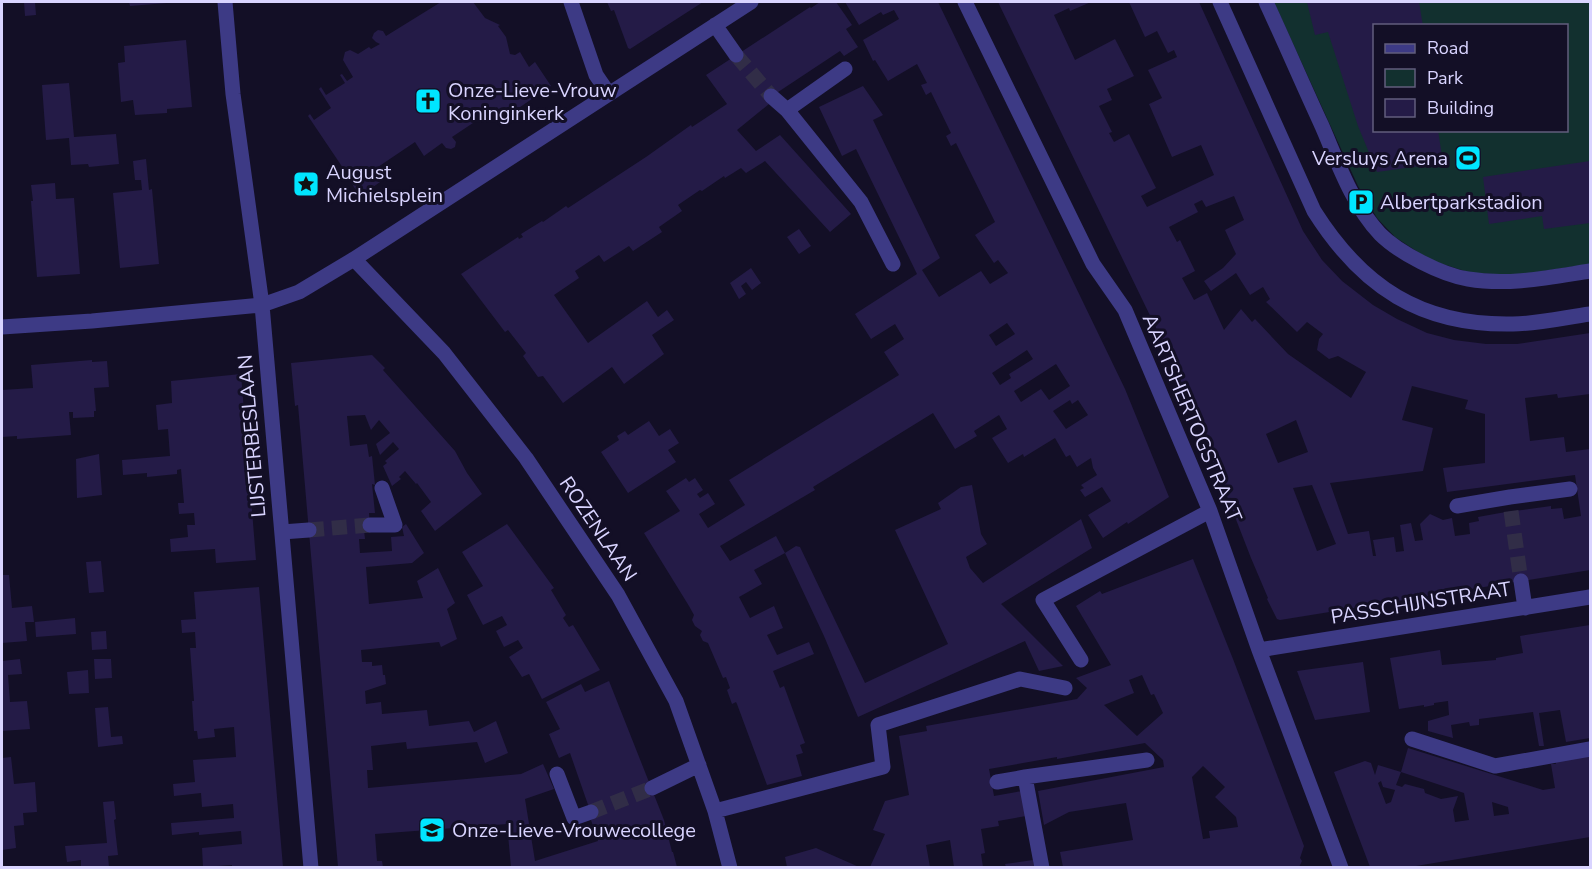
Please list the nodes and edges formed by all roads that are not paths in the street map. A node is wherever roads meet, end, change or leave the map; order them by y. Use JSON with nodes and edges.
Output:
{"nodes":[{"id":1,"x":225,"y":2,"type":"edge"},
{"id":2,"x":571,"y":2,"type":"edge"},
{"id":3,"x":751,"y":2,"type":"edge"},
{"id":4,"x":965,"y":2,"type":"edge"},
{"id":5,"x":1220,"y":2,"type":"edge"},
{"id":6,"x":1266,"y":2,"type":"edge"},
{"id":7,"x":715,"y":24,"type":"junction"},
{"id":8,"x":736,"y":55,"type":"tunnel mouth"},
{"id":9,"x":845,"y":69,"type":"dead end"},
{"id":10,"x":609,"y":94,"type":"junction"},
{"id":11,"x":771,"y":96,"type":"tunnel mouth"},
{"id":12,"x":787,"y":110,"type":"junction"},
{"id":13,"x":354,"y":259,"type":"junction"},
{"id":14,"x":893,"y":264,"type":"dead end"},
{"id":15,"x":1590,"y":271,"type":"edge"},
{"id":16,"x":262,"y":305,"type":"junction"},
{"id":17,"x":1590,"y":314,"type":"edge"},
{"id":18,"x":2,"y":327,"type":"edge"},
{"id":19,"x":382,"y":488,"type":"dead end"},
{"id":20,"x":1570,"y":489,"type":"dead end"},
{"id":21,"x":1457,"y":506,"type":"dead end"},
{"id":22,"x":1210,"y":511,"type":"junction"},
{"id":23,"x":370,"y":525,"type":"tunnel mouth"},
{"id":24,"x":309,"y":530,"type":"tunnel mouth"},
{"id":25,"x":282,"y":532,"type":"junction"},
{"id":26,"x":1521,"y":581,"type":"tunnel mouth"},
{"id":27,"x":1590,"y":597,"type":"edge"},
{"id":28,"x":1525,"y":608,"type":"junction"},
{"id":29,"x":1259,"y":650,"type":"junction"},
{"id":30,"x":1081,"y":660,"type":"dead end"},
{"id":31,"x":1065,"y":688,"type":"dead end"},
{"id":32,"x":1412,"y":739,"type":"dead end"},
{"id":33,"x":1590,"y":750,"type":"edge"},
{"id":34,"x":1147,"y":760,"type":"dead end"},
{"id":35,"x":699,"y":765,"type":"junction"},
{"id":36,"x":557,"y":774,"type":"dead end"},
{"id":37,"x":1025,"y":777,"type":"junction"},
{"id":38,"x":997,"y":782,"type":"dead end"},
{"id":39,"x":652,"y":788,"type":"tunnel mouth"},
{"id":40,"x":716,"y":811,"type":"junction"},
{"id":41,"x":591,"y":813,"type":"tunnel mouth"},
{"id":42,"x":310,"y":867,"type":"edge"},
{"id":43,"x":730,"y":867,"type":"edge"},
{"id":44,"x":1042,"y":867,"type":"edge"},
{"id":45,"x":1341,"y":867,"type":"edge"}],
"edges":[{"from":1,"to":16,"type":"street","name":"LIJSTERBESLAAN"},
{"from":2,"to":10,"type":"street"},
{"from":3,"to":7,"type":"street"},
{"from":4,"to":22,"type":"street","name":"AARTSHERTOGSTRAAT"},
{"from":5,"to":17,"type":"street"},
{"from":6,"to":15,"type":"street"},
{"from":7,"to":8,"type":"street"},
{"from":7,"to":10,"type":"street"},
{"from":9,"to":12,"type":"street"},
{"from":10,"to":13,"type":"street"},
{"from":11,"to":12,"type":"street"},
{"from":12,"to":14,"type":"street"},
{"from":13,"to":16,"type":"street"},
{"from":13,"to":35,"type":"street","name":"ROZENLAAN"},
{"from":16,"to":18,"type":"street"},
{"from":16,"to":25,"type":"street","name":"LIJSTERBESLAAN"},
{"from":19,"to":23,"type":"street"},
{"from":20,"to":21,"type":"street"},
{"from":22,"to":29,"type":"street","name":"AARTSHERTOGSTRAAT"},
{"from":22,"to":30,"type":"street"},
{"from":24,"to":25,"type":"street"},
{"from":25,"to":42,"type":"street","name":"LIJSTERBESLAAN"},
{"from":26,"to":28,"type":"street"},
{"from":27,"to":28,"type":"street","name":"PASSCHIJNSTRAAT"},
{"from":28,"to":29,"type":"street","name":"PASSCHIJNSTRAAT"},
{"from":29,"to":45,"type":"street","name":"AARTSHERTOGSTRAAT"},
{"from":31,"to":40,"type":"street"},
{"from":32,"to":33,"type":"street"},
{"from":34,"to":37,"type":"street"},
{"from":35,"to":39,"type":"street"},
{"from":35,"to":40,"type":"street","name":"ROZENLAAN"},
{"from":36,"to":41,"type":"street"},
{"from":37,"to":38,"type":"street"},
{"from":37,"to":44,"type":"street"},
{"from":40,"to":43,"type":"street","name":"ROZENLAAN"}]}
